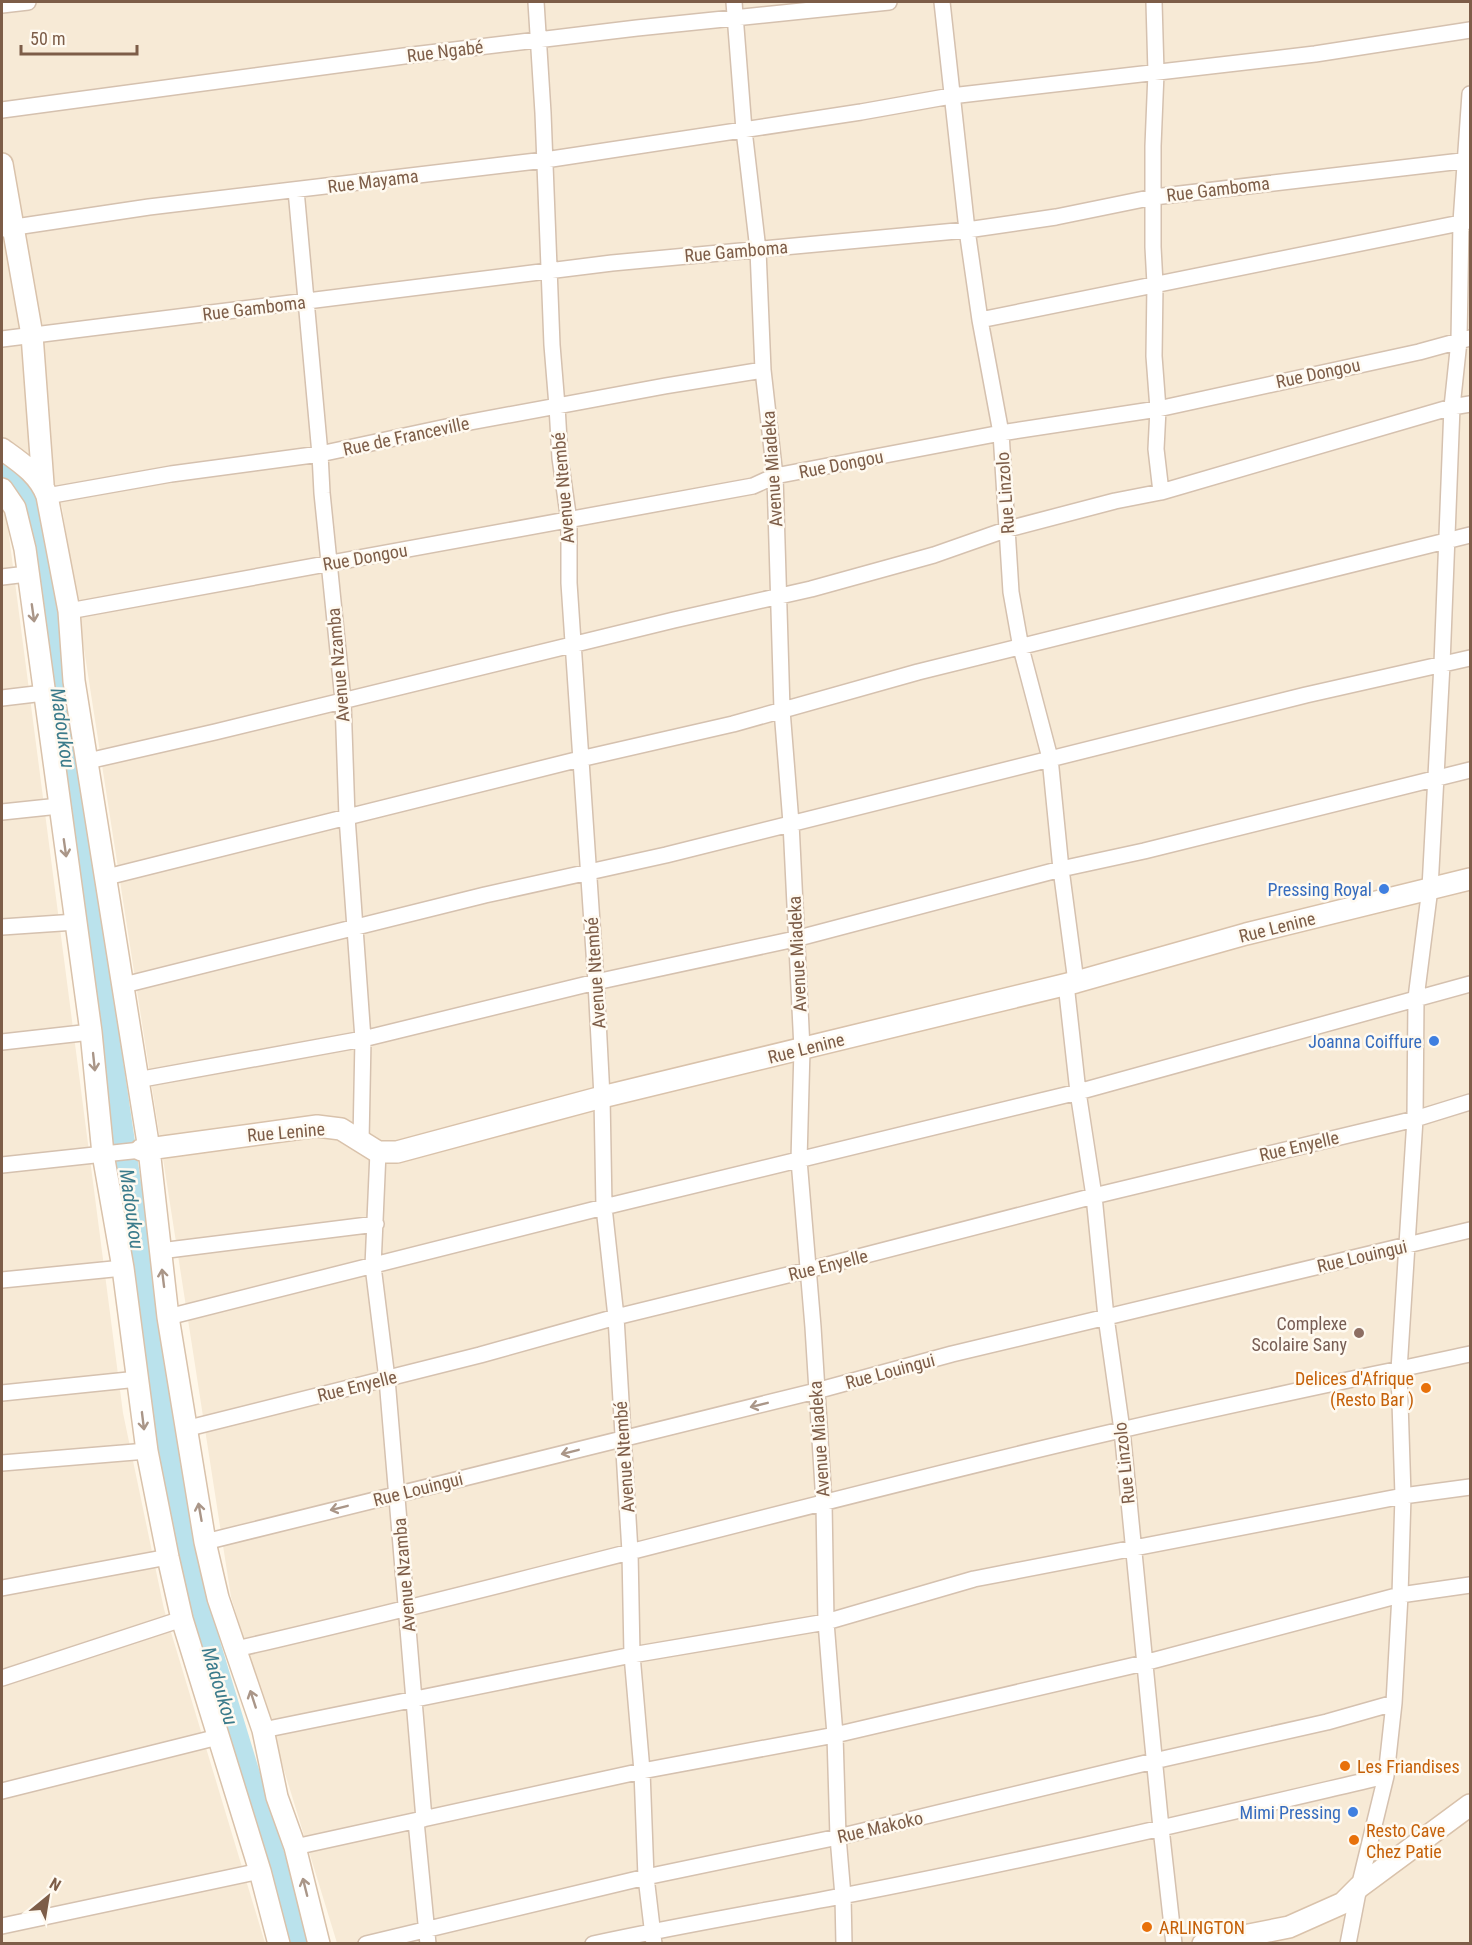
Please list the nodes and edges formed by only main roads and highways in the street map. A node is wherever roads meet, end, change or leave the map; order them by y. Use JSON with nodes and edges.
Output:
{"nodes":[{"id":1,"x":2,"y":164,"type":"edge"},
{"id":2,"x":7,"y":228,"type":"edge"},
{"id":3,"x":2,"y":449,"type":"edge"},
{"id":4,"x":2,"y":489,"type":"edge"},
{"id":5,"x":45,"y":490,"type":"junction"},
{"id":6,"x":1470,"y":879,"type":"edge"},
{"id":7,"x":145,"y":1149,"type":"junction"},
{"id":8,"x":1470,"y":1805,"type":"edge"},
{"id":9,"x":279,"y":1944,"type":"edge"},
{"id":10,"x":319,"y":1944,"type":"edge"},
{"id":11,"x":1203,"y":1944,"type":"edge"}],
"edges":[{"from":1,"to":2,"type":"main road"},
{"from":2,"to":5,"type":"main road"},
{"from":3,"to":5,"type":"main road"},
{"from":4,"to":9,"type":"main road","one_way":true},
{"from":5,"to":7,"type":"main road"},
{"from":6,"to":7,"type":"main road","name":"Rue Lenine"},
{"from":10,"to":7,"type":"main road","one_way":true},
{"from":8,"to":11,"type":"main road"}]}
